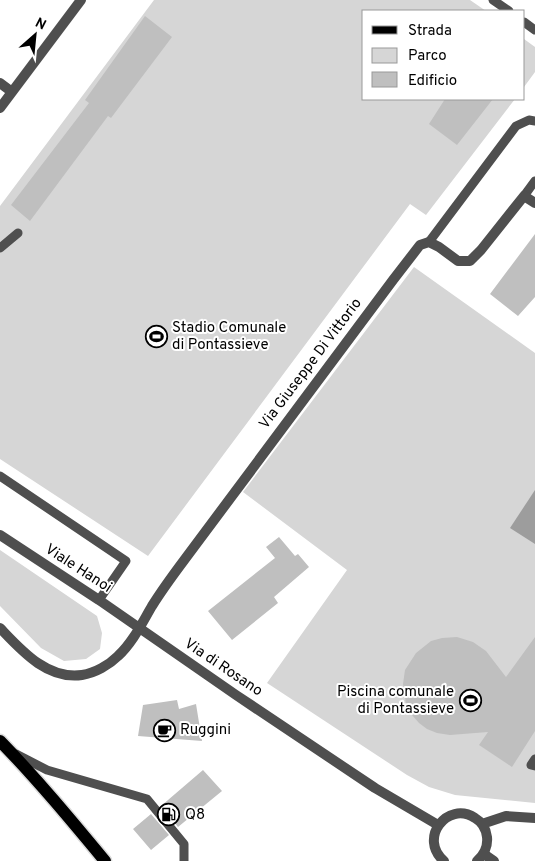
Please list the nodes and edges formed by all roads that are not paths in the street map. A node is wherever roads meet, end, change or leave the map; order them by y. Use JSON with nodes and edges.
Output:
{"nodes":[{"id":1,"x":81,"y":0,"type":"edge"},
{"id":2,"x":493,"y":0,"type":"edge"},
{"id":3,"x":508,"y":10,"type":"edge"},
{"id":4,"x":0,"y":83,"type":"edge"},
{"id":5,"x":12,"y":92,"type":"junction"},
{"id":6,"x":0,"y":108,"type":"edge"},
{"id":7,"x":535,"y":121,"type":"edge"},
{"id":8,"x":535,"y":181,"type":"edge"},
{"id":9,"x":524,"y":196,"type":"junction"},
{"id":10,"x":535,"y":203,"type":"edge"},
{"id":11,"x":18,"y":233,"type":"dead end"},
{"id":12,"x":430,"y":242,"type":"junction"},
{"id":13,"x":0,"y":248,"type":"edge"},
{"id":14,"x":0,"y":476,"type":"edge"},
{"id":15,"x":0,"y":535,"type":"edge"},
{"id":16,"x":99,"y":600,"type":"junction"},
{"id":17,"x":0,"y":628,"type":"edge"},
{"id":18,"x":139,"y":628,"type":"junction"},
{"id":19,"x":4,"y":746,"type":"edge"},
{"id":20,"x":535,"y":760,"type":"edge"},
{"id":21,"x":535,"y":766,"type":"edge"},
{"id":22,"x":535,"y":818,"type":"edge"},
{"id":23,"x":482,"y":824,"type":"junction"},
{"id":24,"x":438,"y":825,"type":"junction"},
{"id":25,"x":480,"y":857,"type":"edge"},
{"id":26,"x":105,"y":861,"type":"edge"},
{"id":27,"x":184,"y":861,"type":"edge"},
{"id":28,"x":444,"y":861,"type":"edge"},
{"id":29,"x":494,"y":861,"type":"edge"}],
"edges":[{"from":1,"to":5,"type":"street"},
{"from":2,"to":3,"type":"lane"},
{"from":4,"to":5,"type":"street"},
{"from":5,"to":6,"type":"street"},
{"from":7,"to":12,"type":"lane"},
{"from":8,"to":9,"type":"lane"},
{"from":9,"to":10,"type":"street"},
{"from":9,"to":12,"type":"street"},
{"from":11,"to":13,"type":"lane"},
{"from":12,"to":18,"type":"street","name":"Via Giuseppe Di Vittorio"},
{"from":14,"to":16,"type":"lane"},
{"from":15,"to":16,"type":"street","name":"Viale Hanoi"},
{"from":16,"to":18,"type":"street","name":"Viale Hanoi"},
{"from":17,"to":18,"type":"street"},
{"from":18,"to":24,"type":"street","name":"Via di Rosano"},
{"from":19,"to":26,"type":"main road"},
{"from":19,"to":27,"type":"lane"},
{"from":20,"to":21,"type":"lane"},
{"from":22,"to":23,"type":"street"},
{"from":23,"to":24,"type":"street"},
{"from":23,"to":25,"type":"street"},
{"from":24,"to":28,"type":"street"},
{"from":25,"to":29,"type":"street"}]}
